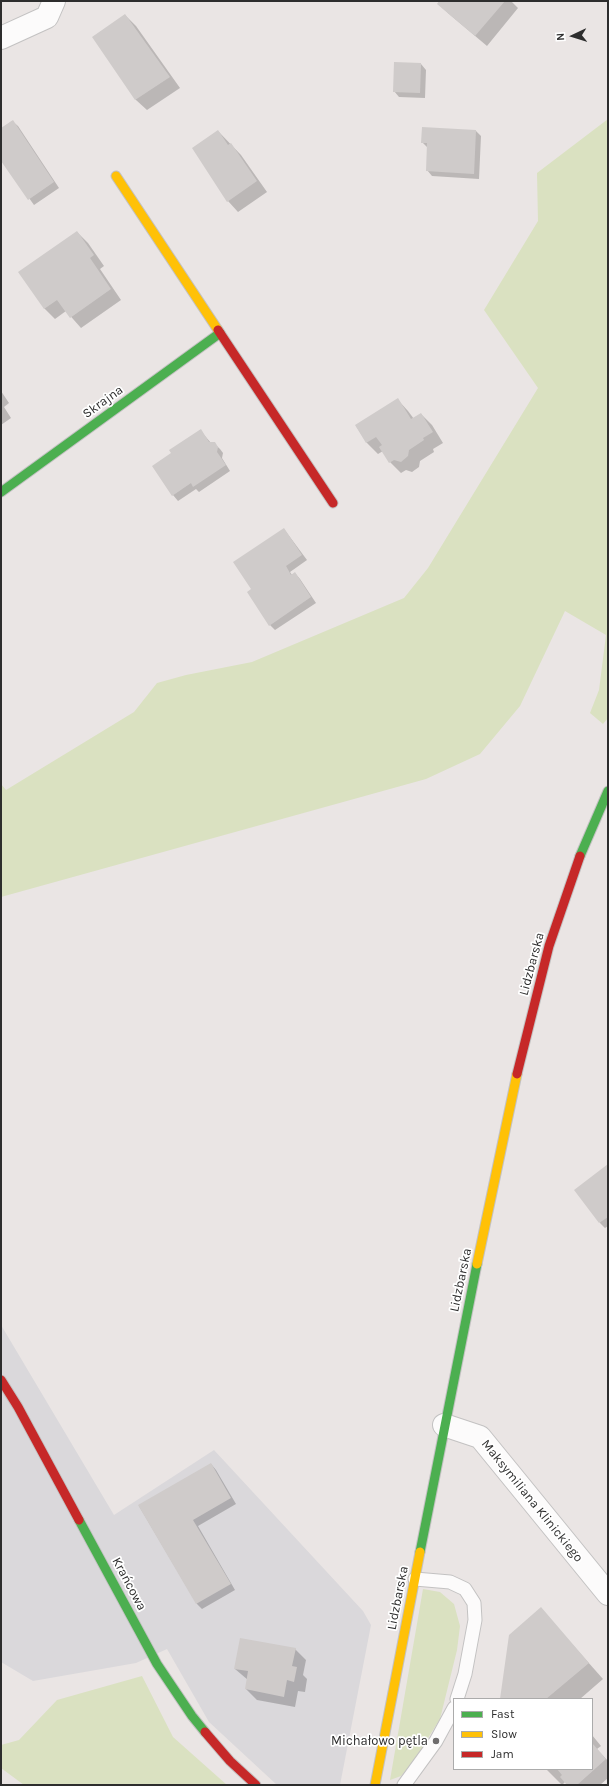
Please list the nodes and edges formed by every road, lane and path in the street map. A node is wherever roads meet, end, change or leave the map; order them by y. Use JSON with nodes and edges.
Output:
{"nodes":[{"id":1,"x":54,"y":1,"type":"edge"},
{"id":2,"x":1,"y":38,"type":"edge"},
{"id":3,"x":116,"y":176,"type":"dead end"},
{"id":4,"x":220,"y":333,"type":"junction"},
{"id":5,"x":1,"y":492,"type":"edge"},
{"id":6,"x":333,"y":503,"type":"dead end"},
{"id":7,"x":608,"y":791,"type":"edge"},
{"id":8,"x":1,"y":1380,"type":"edge"},
{"id":9,"x":444,"y":1425,"type":"junction"},
{"id":10,"x":415,"y":1579,"type":"junction"},
{"id":11,"x":608,"y":1594,"type":"edge"},
{"id":12,"x":457,"y":1698,"type":"edge"},
{"id":13,"x":453,"y":1710,"type":"edge"},
{"id":14,"x":256,"y":1785,"type":"edge"},
{"id":15,"x":375,"y":1785,"type":"edge"},
{"id":16,"x":404,"y":1785,"type":"edge"}],
"edges":[{"from":1,"to":2,"type":"street"},
{"from":3,"to":4,"type":"street"},
{"from":4,"to":5,"type":"street","name":"Skrajna"},
{"from":4,"to":6,"type":"street"},
{"from":7,"to":9,"type":"street","name":"Lidzbarska"},
{"from":8,"to":14,"type":"street","name":"Krańcowa"},
{"from":9,"to":10,"type":"street","name":"Lidzbarska"},
{"from":9,"to":11,"type":"street","name":"Maksymiliana Klinickiego"},
{"from":10,"to":12,"type":"lane"},
{"from":10,"to":15,"type":"street","name":"Lidzbarska"},
{"from":13,"to":16,"type":"lane"}]}
